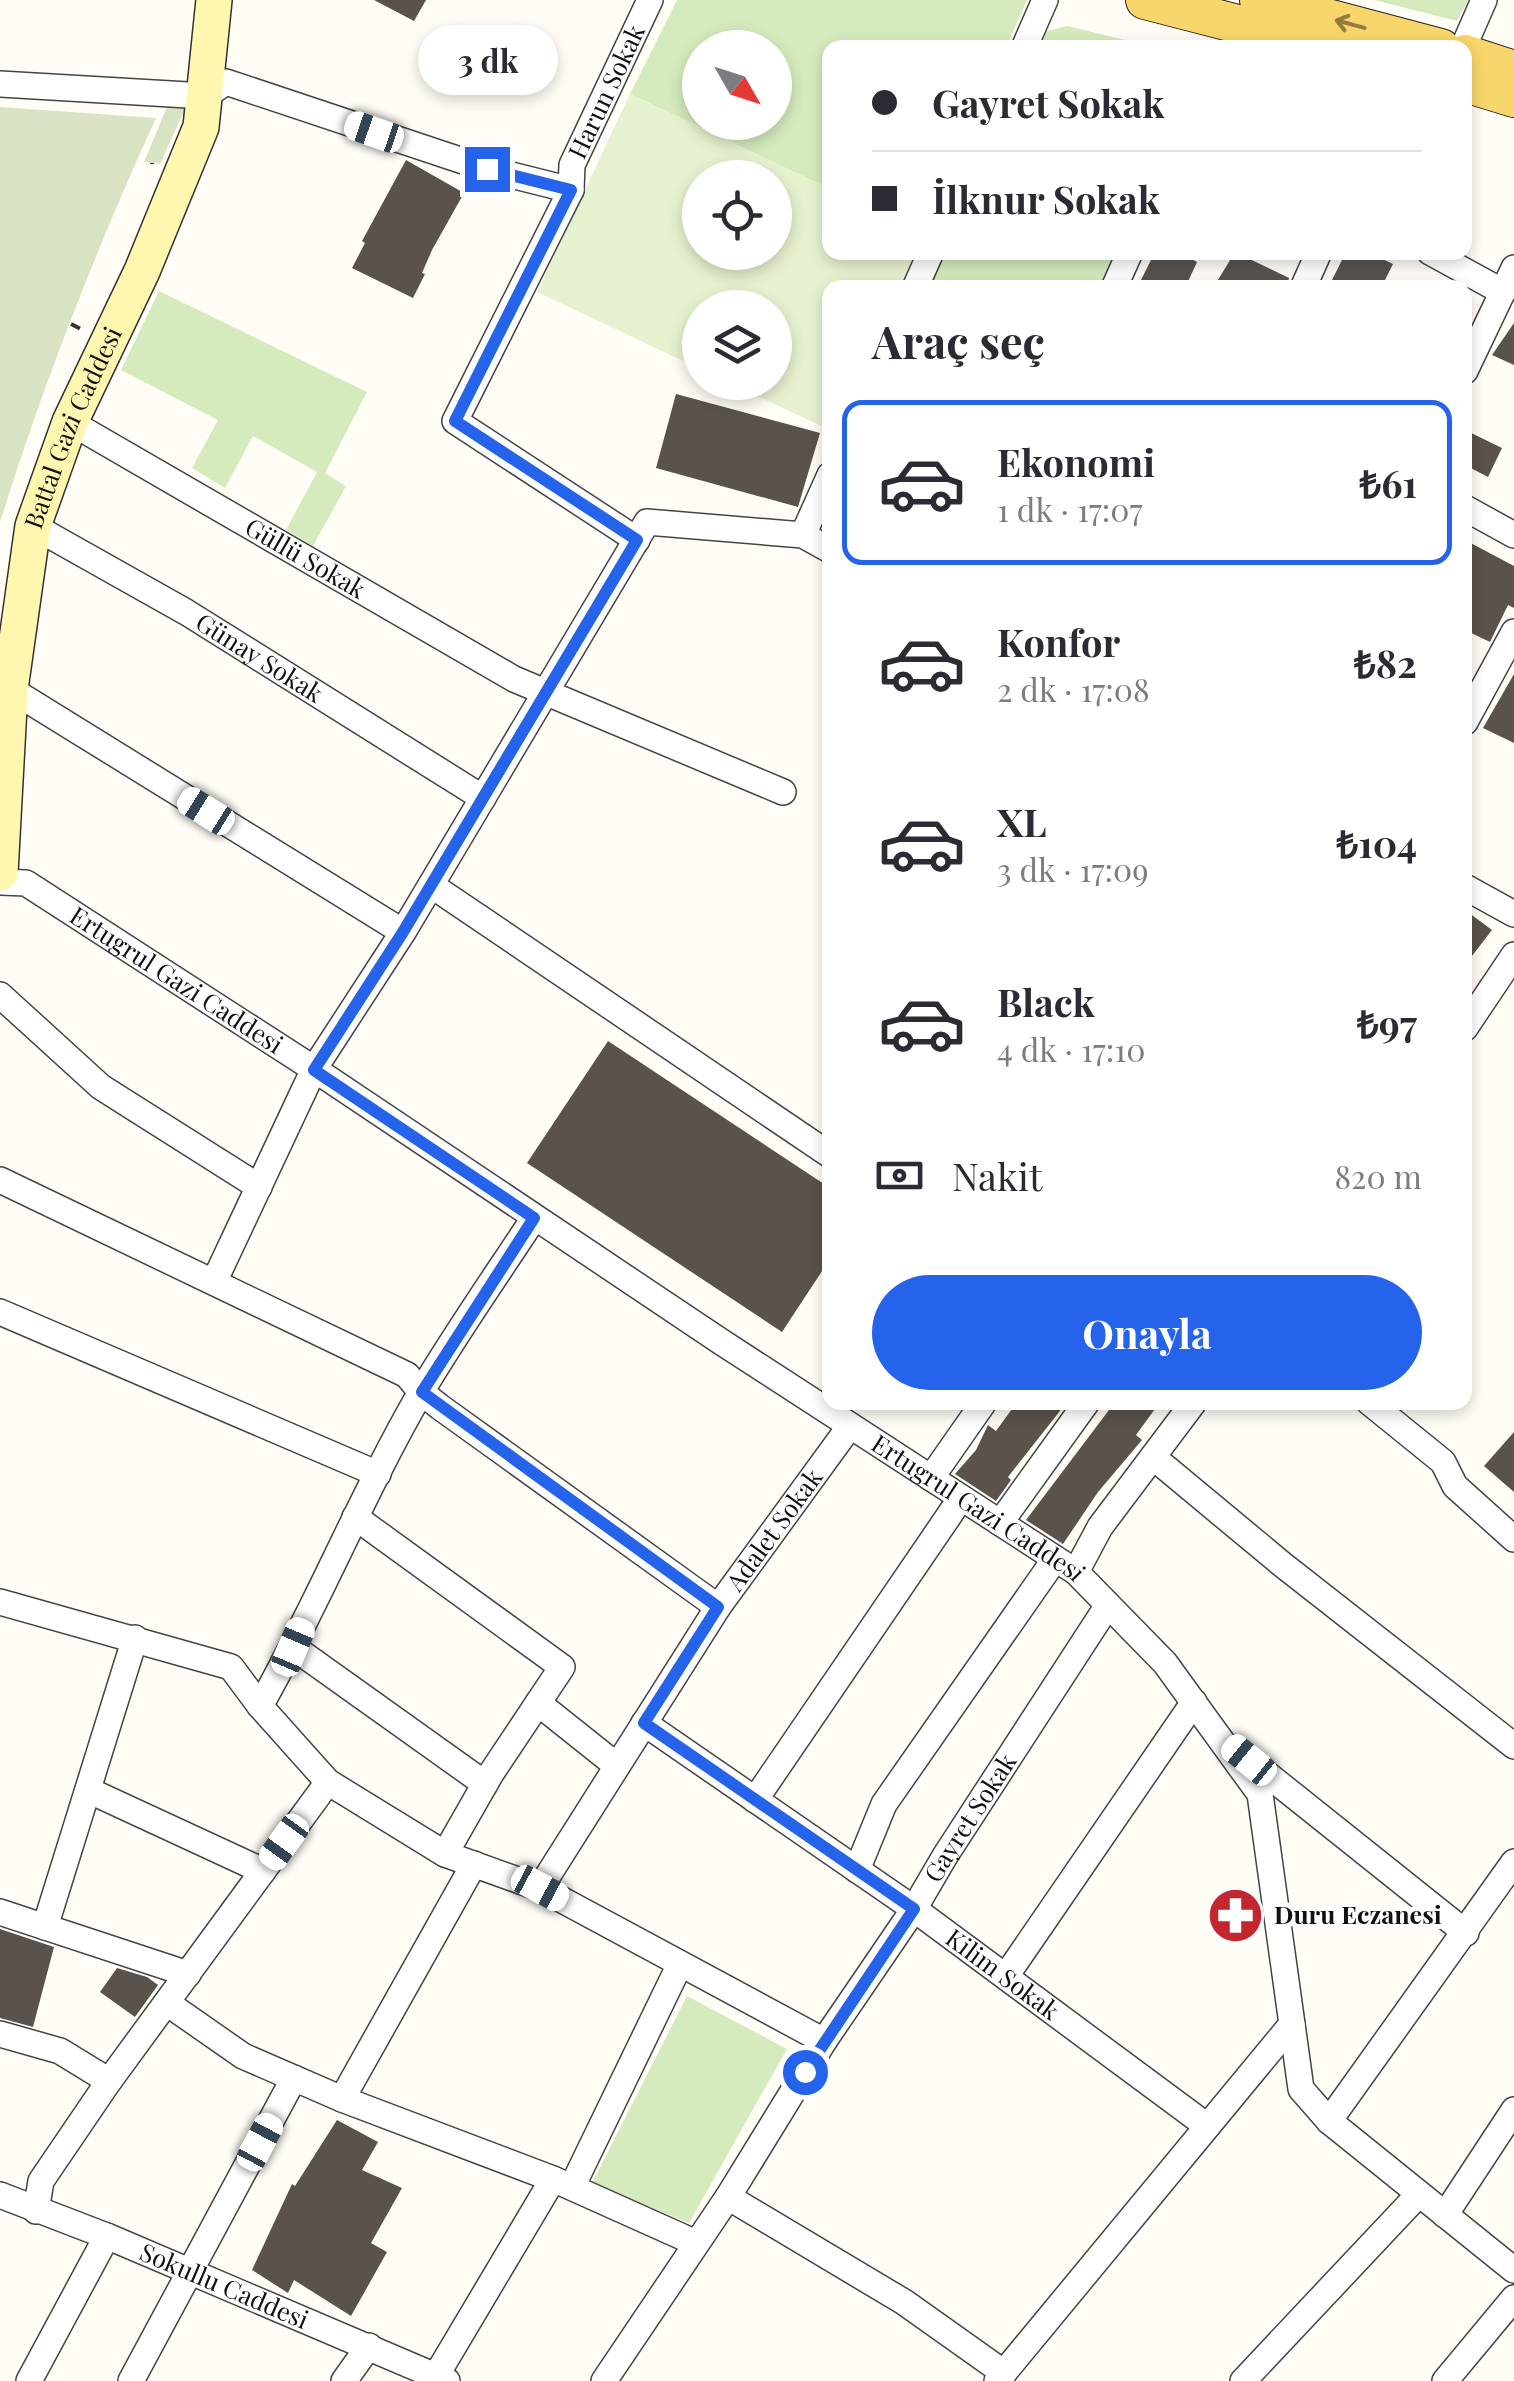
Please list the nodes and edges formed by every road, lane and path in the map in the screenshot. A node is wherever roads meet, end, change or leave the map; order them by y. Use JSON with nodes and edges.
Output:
{"nodes":[{"id":1,"x":214,"y":0,"type":"edge"},
{"id":2,"x":650,"y":0,"type":"edge"},
{"id":3,"x":1045,"y":0,"type":"edge"},
{"id":4,"x":1146,"y":0,"type":"edge"},
{"id":5,"x":1484,"y":0,"type":"edge"},
{"id":6,"x":1240,"y":24,"type":"edge"},
{"id":7,"x":1028,"y":40,"type":"edge"},
{"id":8,"x":1300,"y":40,"type":"edge"},
{"id":9,"x":1374,"y":40,"type":"edge"},
{"id":10,"x":1468,"y":40,"type":"edge"},
{"id":11,"x":1472,"y":54,"type":"edge"},
{"id":12,"x":1514,"y":70,"type":"edge"},
{"id":13,"x":0,"y":84,"type":"edge"},
{"id":14,"x":1472,"y":85,"type":"edge"},
{"id":15,"x":205,"y":96,"type":"junction"},
{"id":16,"x":1514,"y":98,"type":"edge"},
{"id":17,"x":571,"y":190,"type":"junction"},
{"id":18,"x":1445,"y":260,"type":"edge"},
{"id":19,"x":1514,"y":268,"type":"edge"},
{"id":20,"x":1503,"y":292,"type":"junction"},
{"id":21,"x":1472,"y":356,"type":"edge"},
{"id":22,"x":70,"y":422,"type":"junction"},
{"id":23,"x":822,"y":492,"type":"edge"},
{"id":24,"x":1472,"y":512,"type":"edge"},
{"id":25,"x":33,"y":526,"type":"junction"},
{"id":26,"x":802,"y":535,"type":"junction"},
{"id":27,"x":1514,"y":535,"type":"edge"},
{"id":28,"x":637,"y":540,"type":"junction"},
{"id":29,"x":822,"y":546,"type":"edge"},
{"id":30,"x":1514,"y":632,"type":"edge"},
{"id":31,"x":10,"y":690,"type":"junction"},
{"id":32,"x":545,"y":694,"type":"junction"},
{"id":33,"x":1472,"y":709,"type":"edge"},
{"id":34,"x":2,"y":748,"type":"edge"},
{"id":35,"x":784,"y":792,"type":"dead end"},
{"id":36,"x":483,"y":798,"type":"junction"},
{"id":37,"x":0,"y":873,"type":"edge"},
{"id":38,"x":0,"y":882,"type":"edge"},
{"id":39,"x":431,"y":885,"type":"junction"},
{"id":40,"x":1472,"y":891,"type":"edge"},
{"id":41,"x":1514,"y":914,"type":"edge"},
{"id":42,"x":403,"y":932,"type":"junction"},
{"id":43,"x":1514,"y":955,"type":"edge"},
{"id":44,"x":0,"y":995,"type":"edge"},
{"id":45,"x":1472,"y":1018,"type":"edge"},
{"id":46,"x":314,"y":1070,"type":"junction"},
{"id":47,"x":822,"y":1150,"type":"edge"},
{"id":48,"x":0,"y":1180,"type":"edge"},
{"id":49,"x":259,"y":1187,"type":"junction"},
{"id":50,"x":534,"y":1218,"type":"junction"},
{"id":51,"x":214,"y":1282,"type":"junction"},
{"id":52,"x":0,"y":1312,"type":"edge"},
{"id":53,"x":422,"y":1392,"type":"junction"},
{"id":54,"x":822,"y":1403,"type":"edge"},
{"id":55,"x":978,"y":1410,"type":"edge"},
{"id":56,"x":1081,"y":1410,"type":"edge"},
{"id":57,"x":1188,"y":1410,"type":"edge"},
{"id":58,"x":1379,"y":1410,"type":"edge"},
{"id":59,"x":841,"y":1415,"type":"edge"},
{"id":60,"x":1153,"y":1457,"type":"junction"},
{"id":61,"x":378,"y":1474,"type":"junction"},
{"id":62,"x":931,"y":1478,"type":"junction"},
{"id":63,"x":961,"y":1498,"type":"junction"},
{"id":64,"x":356,"y":1516,"type":"junction"},
{"id":65,"x":1000,"y":1523,"type":"junction"},
{"id":66,"x":1514,"y":1540,"type":"edge"},
{"id":67,"x":1065,"y":1566,"type":"junction"},
{"id":68,"x":0,"y":1602,"type":"edge"},
{"id":69,"x":1108,"y":1604,"type":"junction"},
{"id":70,"x":718,"y":1607,"type":"junction"},
{"id":71,"x":135,"y":1638,"type":"junction"},
{"id":72,"x":293,"y":1647,"type":"junction"},
{"id":73,"x":1194,"y":1702,"type":"junction"},
{"id":74,"x":538,"y":1703,"type":"junction"},
{"id":75,"x":260,"y":1706,"type":"junction"},
{"id":76,"x":644,"y":1723,"type":"junction"},
{"id":77,"x":1218,"y":1735,"type":"junction"},
{"id":78,"x":1514,"y":1746,"type":"edge"},
{"id":79,"x":617,"y":1766,"type":"junction"},
{"id":80,"x":328,"y":1782,"type":"junction"},
{"id":81,"x":485,"y":1784,"type":"junction"},
{"id":82,"x":88,"y":1790,"type":"junction"},
{"id":83,"x":755,"y":1800,"type":"junction"},
{"id":84,"x":445,"y":1854,"type":"junction"},
{"id":85,"x":1514,"y":1862,"type":"edge"},
{"id":86,"x":474,"y":1864,"type":"junction"},
{"id":87,"x":857,"y":1870,"type":"junction"},
{"id":88,"x":263,"y":1871,"type":"junction"},
{"id":89,"x":540,"y":1888,"type":"junction"},
{"id":90,"x":914,"y":1909,"type":"junction"},
{"id":91,"x":0,"y":1912,"type":"edge"},
{"id":92,"x":45,"y":1927,"type":"junction"},
{"id":93,"x":1466,"y":1933,"type":"junction"},
{"id":94,"x":680,"y":1964,"type":"junction"},
{"id":95,"x":188,"y":1974,"type":"junction"},
{"id":96,"x":1006,"y":1976,"type":"junction"},
{"id":97,"x":166,"y":2003,"type":"junction"},
{"id":98,"x":1292,"y":2024,"type":"junction"},
{"id":99,"x":0,"y":2034,"type":"edge"},
{"id":100,"x":824,"y":2040,"type":"junction"},
{"id":101,"x":294,"y":2078,"type":"junction"},
{"id":102,"x":109,"y":2081,"type":"junction"},
{"id":103,"x":342,"y":2100,"type":"junction"},
{"id":104,"x":1514,"y":2110,"type":"edge"},
{"id":105,"x":1328,"y":2121,"type":"junction"},
{"id":106,"x":1207,"y":2126,"type":"junction"},
{"id":107,"x":562,"y":2183,"type":"junction"},
{"id":108,"x":1419,"y":2194,"type":"junction"},
{"id":109,"x":0,"y":2195,"type":"edge"},
{"id":110,"x":728,"y":2198,"type":"junction"},
{"id":111,"x":36,"y":2211,"type":"junction"},
{"id":112,"x":1445,"y":2215,"type":"junction"},
{"id":113,"x":107,"y":2236,"type":"junction"},
{"id":114,"x":696,"y":2243,"type":"junction"},
{"id":115,"x":1514,"y":2270,"type":"edge"},
{"id":116,"x":190,"y":2271,"type":"junction"},
{"id":117,"x":1514,"y":2298,"type":"edge"},
{"id":118,"x":369,"y":2346,"type":"junction"},
{"id":119,"x":1001,"y":2377,"type":"edge"},
{"id":120,"x":442,"y":2378,"type":"edge"},
{"id":121,"x":28,"y":2381,"type":"edge"},
{"id":122,"x":131,"y":2381,"type":"edge"},
{"id":123,"x":344,"y":2381,"type":"edge"},
{"id":124,"x":604,"y":2381,"type":"edge"},
{"id":125,"x":1242,"y":2381,"type":"edge"},
{"id":126,"x":1445,"y":2381,"type":"edge"}],
"edges":[{"from":1,"to":15,"type":"street","name":"Battal Gazi Caddesi"},
{"from":2,"to":17,"type":"street","name":"Harun Sokak"},
{"from":3,"to":7,"type":"street"},
{"from":4,"to":6,"type":"main road"},
{"from":5,"to":10,"type":"street"},
{"from":6,"to":8,"type":"main road"},
{"from":9,"to":6,"type":"main road","one_way":true},
{"from":11,"to":12,"type":"main road"},
{"from":13,"to":15,"type":"street"},
{"from":14,"to":16,"type":"main road"},
{"from":15,"to":17,"type":"street"},
{"from":15,"to":22,"type":"street","name":"Battal Gazi Caddesi"},
{"from":17,"to":28,"type":"street","name":"Harun Sokak"},
{"from":18,"to":20,"type":"street"},
{"from":19,"to":20,"type":"street"},
{"from":20,"to":21,"type":"street"},
{"from":22,"to":25,"type":"street","name":"Battal Gazi Caddesi"},
{"from":22,"to":32,"type":"street","name":"Güllü Sokak"},
{"from":23,"to":26,"type":"street"},
{"from":24,"to":27,"type":"street"},
{"from":25,"to":31,"type":"street","name":"Battal Gazi Caddesi"},
{"from":25,"to":36,"type":"street","name":"Günay Sokak"},
{"from":26,"to":28,"type":"street"},
{"from":26,"to":29,"type":"street"},
{"from":28,"to":32,"type":"street"},
{"from":30,"to":33,"type":"street"},
{"from":31,"to":34,"type":"street","name":"Battal Gazi Caddesi"},
{"from":31,"to":42,"type":"street"},
{"from":32,"to":35,"type":"street","name":"Güllü Sokak"},
{"from":32,"to":36,"type":"street"},
{"from":34,"to":37,"type":"street","name":"Battal Gazi Caddesi"},
{"from":36,"to":39,"type":"street"},
{"from":38,"to":46,"type":"street","name":"Ertugrul Gazi Caddesi"},
{"from":39,"to":42,"type":"street"},
{"from":39,"to":47,"type":"street"},
{"from":40,"to":41,"type":"street"},
{"from":42,"to":46,"type":"street"},
{"from":43,"to":45,"type":"street"},
{"from":44,"to":49,"type":"street"},
{"from":46,"to":49,"type":"street"},
{"from":46,"to":50,"type":"street","name":"Ertugrul Gazi Caddesi"},
{"from":48,"to":51,"type":"street"},
{"from":49,"to":51,"type":"street"},
{"from":50,"to":53,"type":"street"},
{"from":50,"to":54,"type":"street","name":"Ertugrul Gazi Caddesi"},
{"from":51,"to":53,"type":"street"},
{"from":52,"to":61,"type":"street"},
{"from":53,"to":61,"type":"street"},
{"from":53,"to":70,"type":"street"},
{"from":55,"to":62,"type":"street"},
{"from":56,"to":65,"type":"street"},
{"from":57,"to":60,"type":"street"},
{"from":58,"to":66,"type":"street"},
{"from":59,"to":62,"type":"street","name":"Ertugrul Gazi Caddesi"},
{"from":59,"to":70,"type":"street","name":"Adalet Sokak"},
{"from":60,"to":67,"type":"street"},
{"from":60,"to":78,"type":"street"},
{"from":61,"to":64,"type":"street"},
{"from":62,"to":63,"type":"street","name":"Ertugrul Gazi Caddesi"},
{"from":63,"to":65,"type":"street","name":"Ertugrul Gazi Caddesi"},
{"from":63,"to":83,"type":"street"},
{"from":64,"to":72,"type":"street"},
{"from":64,"to":74,"type":"street"},
{"from":65,"to":67,"type":"street","name":"Ertugrul Gazi Caddesi"},
{"from":67,"to":69,"type":"street","name":"Ertugrul Gazi Caddesi"},
{"from":67,"to":87,"type":"street"},
{"from":68,"to":71,"type":"street"},
{"from":69,"to":73,"type":"street","name":"Ertugrul Gazi Caddesi"},
{"from":69,"to":90,"type":"street","name":"Gayret Sokak"},
{"from":70,"to":76,"type":"street","name":"Adalet Sokak"},
{"from":71,"to":75,"type":"street"},
{"from":71,"to":82,"type":"street"},
{"from":72,"to":75,"type":"street"},
{"from":72,"to":81,"type":"street"},
{"from":73,"to":77,"type":"street","name":"Ertugrul Gazi Caddesi"},
{"from":73,"to":96,"type":"street"},
{"from":74,"to":79,"type":"street"},
{"from":74,"to":81,"type":"street"},
{"from":75,"to":80,"type":"street"},
{"from":76,"to":79,"type":"street","name":"Adalet Sokak"},
{"from":76,"to":83,"type":"street","name":"Kilim Sokak"},
{"from":77,"to":93,"type":"street"},
{"from":77,"to":98,"type":"street","name":"Ertugrul Gazi Caddesi"},
{"from":79,"to":89,"type":"street","name":"Adalet Sokak"},
{"from":80,"to":84,"type":"street"},
{"from":80,"to":88,"type":"street"},
{"from":81,"to":84,"type":"street"},
{"from":82,"to":88,"type":"street"},
{"from":82,"to":92,"type":"street"},
{"from":83,"to":87,"type":"street","name":"Kilim Sokak"},
{"from":84,"to":86,"type":"street"},
{"from":85,"to":93,"type":"street"},
{"from":86,"to":89,"type":"street"},
{"from":86,"to":103,"type":"street"},
{"from":87,"to":90,"type":"street","name":"Kilim Sokak"},
{"from":88,"to":95,"type":"street"},
{"from":89,"to":94,"type":"street"},
{"from":90,"to":96,"type":"street","name":"Kilim Sokak"},
{"from":90,"to":100,"type":"street","name":"Gayret Sokak"},
{"from":91,"to":92,"type":"street"},
{"from":92,"to":95,"type":"street"},
{"from":93,"to":105,"type":"street"},
{"from":94,"to":100,"type":"street"},
{"from":94,"to":107,"type":"street"},
{"from":95,"to":97,"type":"street"},
{"from":96,"to":106,"type":"street","name":"Kilim Sokak"},
{"from":97,"to":101,"type":"street"},
{"from":97,"to":102,"type":"street"},
{"from":98,"to":105,"type":"street","name":"Ertugrul Gazi Caddesi"},
{"from":98,"to":106,"type":"street"},
{"from":99,"to":102,"type":"street"},
{"from":100,"to":110,"type":"street","name":"Gayret Sokak"},
{"from":101,"to":103,"type":"street"},
{"from":101,"to":116,"type":"street"},
{"from":102,"to":111,"type":"street"},
{"from":103,"to":107,"type":"street"},
{"from":104,"to":112,"type":"street"},
{"from":105,"to":108,"type":"street","name":"Ertugrul Gazi Caddesi"},
{"from":106,"to":119,"type":"street"},
{"from":107,"to":114,"type":"street"},
{"from":107,"to":120,"type":"street"},
{"from":108,"to":112,"type":"street","name":"Ertugrul Gazi Caddesi"},
{"from":108,"to":125,"type":"street"},
{"from":109,"to":111,"type":"street","name":"Sokullu Caddesi"},
{"from":110,"to":114,"type":"street","name":"Gayret Sokak"},
{"from":110,"to":119,"type":"street"},
{"from":111,"to":113,"type":"street","name":"Sokullu Caddesi"},
{"from":112,"to":115,"type":"street","name":"Ertugrul Gazi Caddesi"},
{"from":113,"to":116,"type":"street","name":"Sokullu Caddesi"},
{"from":113,"to":121,"type":"street"},
{"from":114,"to":124,"type":"street","name":"Gayret Sokak"},
{"from":116,"to":118,"type":"street","name":"Sokullu Caddesi"},
{"from":116,"to":122,"type":"street"},
{"from":117,"to":126,"type":"street"},
{"from":118,"to":120,"type":"street","name":"Sokullu Caddesi"},
{"from":118,"to":123,"type":"street"}]}
